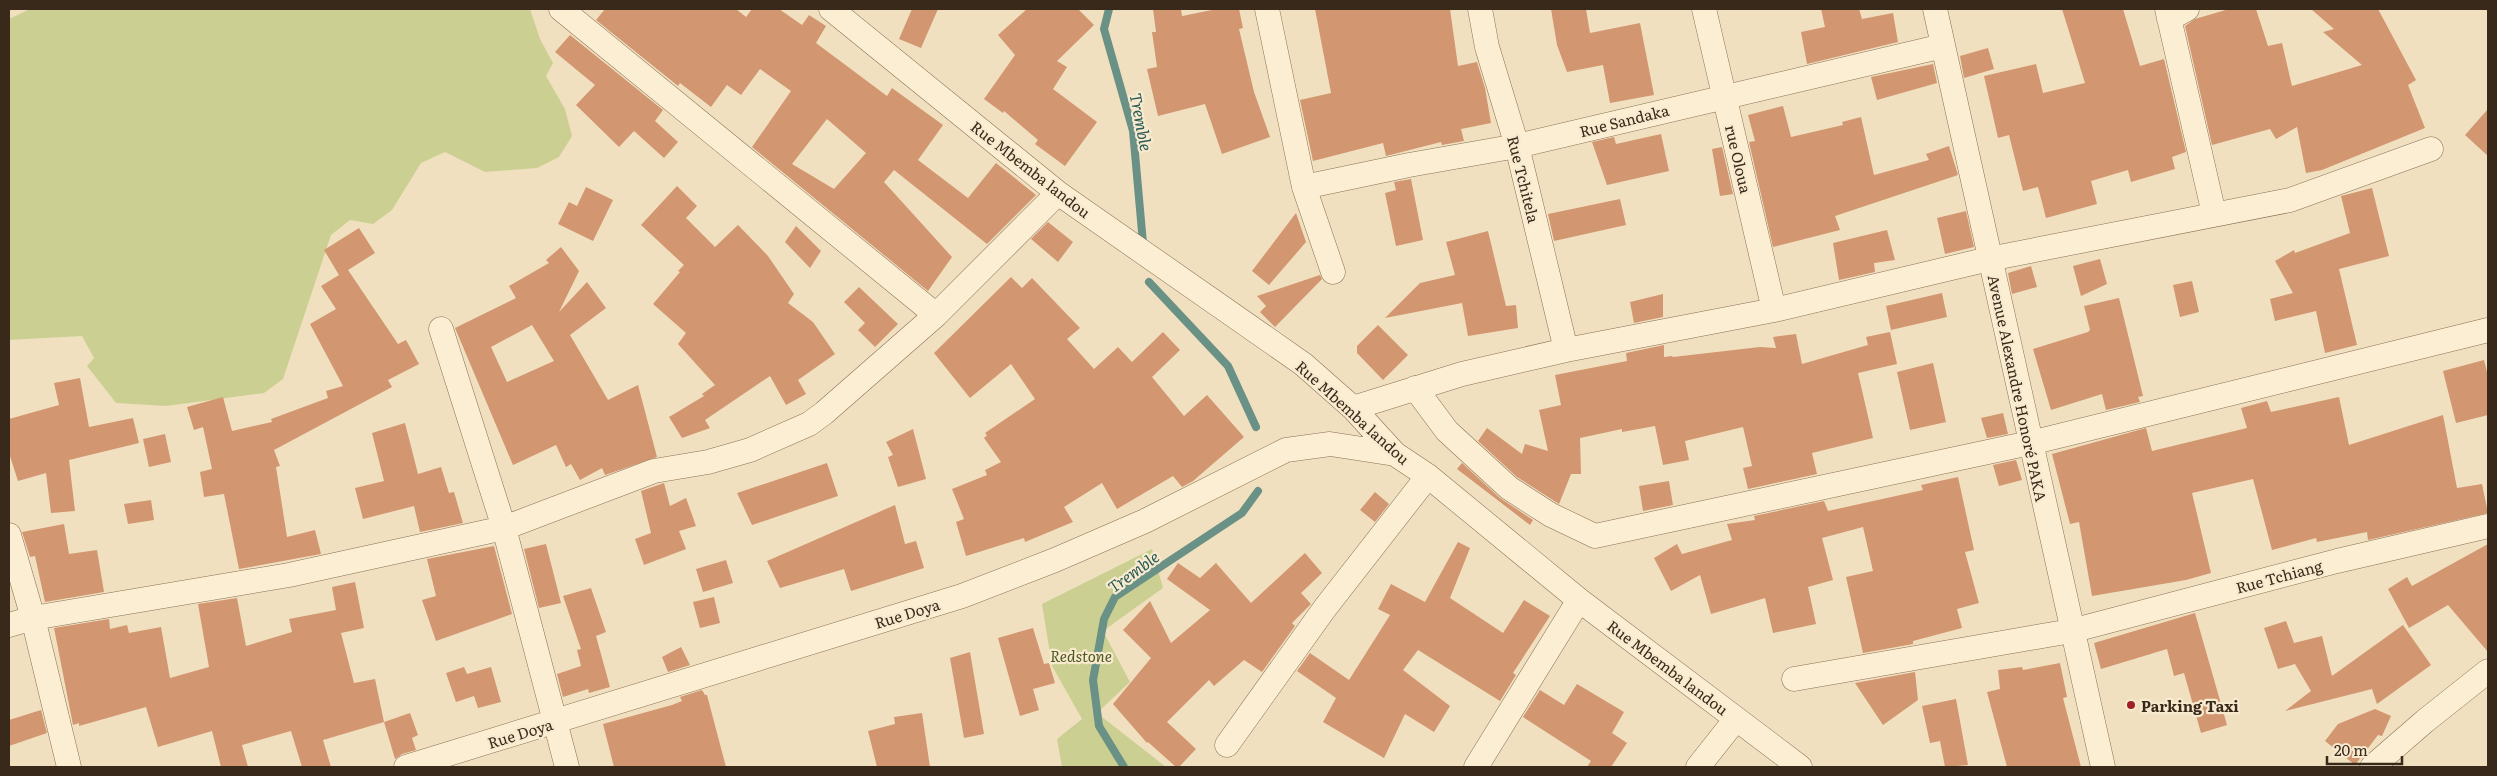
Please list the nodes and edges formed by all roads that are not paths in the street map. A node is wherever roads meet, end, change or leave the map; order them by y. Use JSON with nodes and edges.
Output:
{"nodes":[{"id":1,"x":561,"y":9,"type":"edge"},
{"id":2,"x":831,"y":9,"type":"edge"},
{"id":3,"x":1267,"y":9,"type":"edge"},
{"id":4,"x":1480,"y":9,"type":"edge"},
{"id":5,"x":1704,"y":9,"type":"edge"},
{"id":6,"x":1935,"y":9,"type":"edge"},
{"id":7,"x":2174,"y":12,"type":"edge"},
{"id":8,"x":1943,"y":46,"type":"junction"},
{"id":9,"x":1724,"y":95,"type":"junction"},
{"id":10,"x":1517,"y":146,"type":"junction"},
{"id":11,"x":2431,"y":149,"type":"dead end"},
{"id":12,"x":1304,"y":187,"type":"junction"},
{"id":13,"x":1058,"y":193,"type":"junction"},
{"id":14,"x":2214,"y":214,"type":"junction"},
{"id":15,"x":1989,"y":259,"type":"junction"},
{"id":16,"x":1333,"y":272,"type":"dead end"},
{"id":17,"x":1774,"y":310,"type":"junction"},
{"id":18,"x":936,"y":315,"type":"junction"},
{"id":19,"x":441,"y":329,"type":"dead end"},
{"id":20,"x":2488,"y":330,"type":"edge"},
{"id":21,"x":1566,"y":350,"type":"junction"},
{"id":22,"x":1415,"y":388,"type":"junction"},
{"id":23,"x":1353,"y":408,"type":"junction"},
{"id":24,"x":2030,"y":443,"type":"junction"},
{"id":25,"x":1395,"y":454,"type":"junction"},
{"id":26,"x":1428,"y":476,"type":"junction"},
{"id":27,"x":2488,"y":526,"type":"edge"},
{"id":28,"x":504,"y":528,"type":"junction"},
{"id":29,"x":9,"y":535,"type":"edge"},
{"id":30,"x":1580,"y":600,"type":"junction"},
{"id":31,"x":33,"y":618,"type":"junction"},
{"id":32,"x":9,"y":625,"type":"edge"},
{"id":33,"x":2071,"y":631,"type":"junction"},
{"id":34,"x":2488,"y":671,"type":"edge"},
{"id":35,"x":1794,"y":680,"type":"dead end"},
{"id":36,"x":1736,"y":718,"type":"junction"},
{"id":37,"x":554,"y":722,"type":"junction"},
{"id":38,"x":1226,"y":746,"type":"dead end"},
{"id":39,"x":70,"y":767,"type":"edge"},
{"id":40,"x":406,"y":767,"type":"edge"},
{"id":41,"x":567,"y":767,"type":"edge"},
{"id":42,"x":1476,"y":767,"type":"edge"},
{"id":43,"x":1698,"y":767,"type":"edge"},
{"id":44,"x":1800,"y":767,"type":"edge"},
{"id":45,"x":2103,"y":767,"type":"edge"},
{"id":46,"x":2372,"y":767,"type":"edge"}],
"edges":[{"from":1,"to":18,"type":"street"},
{"from":2,"to":13,"type":"street","name":"Rue Mbemba landou"},
{"from":3,"to":12,"type":"street"},
{"from":4,"to":10,"type":"street","name":"Rue Tchitela"},
{"from":5,"to":9,"type":"street","name":"rue Oloua"},
{"from":6,"to":8,"type":"street","name":"Avenue Alexandre Honoré PAKA"},
{"from":7,"to":14,"type":"street"},
{"from":8,"to":9,"type":"street","name":"Rue Sandaka"},
{"from":8,"to":15,"type":"street","name":"Avenue Alexandre Honoré PAKA"},
{"from":9,"to":10,"type":"street","name":"Rue Sandaka"},
{"from":9,"to":17,"type":"street","name":"rue Oloua"},
{"from":10,"to":12,"type":"street","name":"Rue Sandaka"},
{"from":10,"to":21,"type":"street","name":"Rue Tchitela"},
{"from":11,"to":14,"type":"street"},
{"from":12,"to":16,"type":"street"},
{"from":13,"to":18,"type":"street"},
{"from":13,"to":23,"type":"street","name":"Rue Mbemba landou"},
{"from":14,"to":15,"type":"street"},
{"from":15,"to":17,"type":"street"},
{"from":15,"to":24,"type":"street","name":"Avenue Alexandre Honoré PAKA"},
{"from":17,"to":21,"type":"street"},
{"from":18,"to":28,"type":"street"},
{"from":19,"to":28,"type":"street"},
{"from":20,"to":24,"type":"street"},
{"from":21,"to":22,"type":"street"},
{"from":22,"to":23,"type":"street"},
{"from":22,"to":24,"type":"street"},
{"from":23,"to":25,"type":"street","name":"Rue Mbemba landou"},
{"from":24,"to":33,"type":"street","name":"Avenue Alexandre Honoré PAKA"},
{"from":25,"to":26,"type":"street","name":"Rue Mbemba landou"},
{"from":25,"to":37,"type":"street","name":"Rue Doya"},
{"from":26,"to":30,"type":"street","name":"Rue Mbemba landou"},
{"from":26,"to":38,"type":"street"},
{"from":27,"to":33,"type":"street","name":"Rue Tchiang"},
{"from":28,"to":31,"type":"street"},
{"from":28,"to":37,"type":"street"},
{"from":29,"to":31,"type":"street"},
{"from":30,"to":36,"type":"street","name":"Rue Mbemba landou"},
{"from":30,"to":42,"type":"street"},
{"from":31,"to":32,"type":"street"},
{"from":31,"to":39,"type":"street"},
{"from":33,"to":35,"type":"street","name":"Rue Tchiang"},
{"from":33,"to":45,"type":"street","name":"Avenue Alexandre Honoré PAKA"},
{"from":34,"to":46,"type":"street"},
{"from":36,"to":43,"type":"street"},
{"from":36,"to":44,"type":"street","name":"Rue Mbemba landou"},
{"from":37,"to":40,"type":"street","name":"Rue Doya"},
{"from":37,"to":41,"type":"street"}]}
